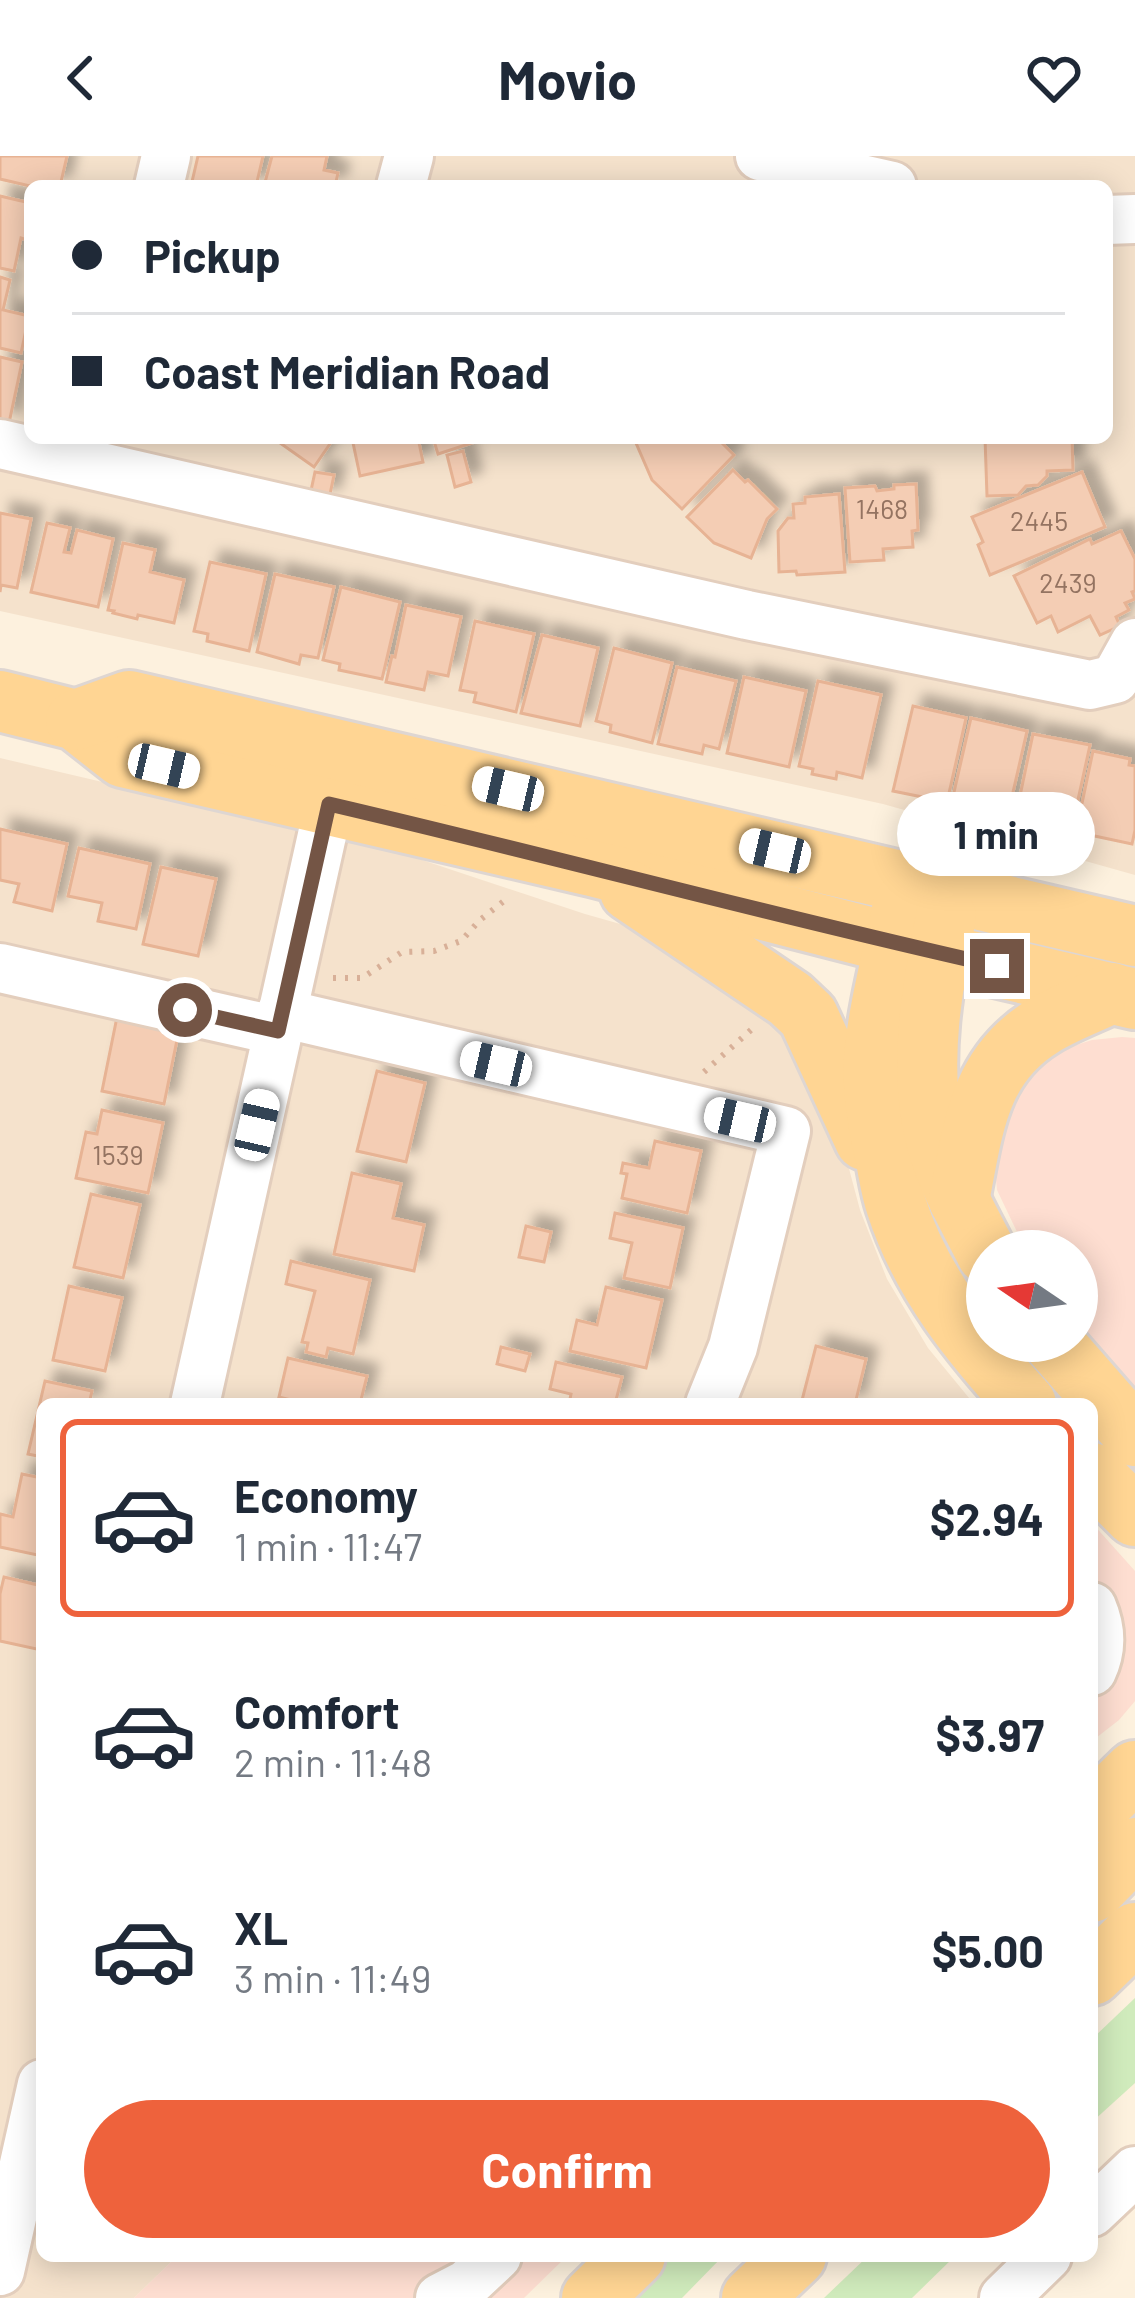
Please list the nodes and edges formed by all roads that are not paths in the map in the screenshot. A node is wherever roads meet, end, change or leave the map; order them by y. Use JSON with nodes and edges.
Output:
{"nodes":[{"id":1,"x":760,"y":156,"type":"edge"},
{"id":2,"x":853,"y":180,"type":"edge"},
{"id":3,"x":0,"y":444,"type":"edge"},
{"id":4,"x":98,"y":452,"type":"edge"},
{"id":5,"x":1135,"y":643,"type":"edge"},
{"id":6,"x":0,"y":700,"type":"edge"},
{"id":7,"x":76,"y":720,"type":"junction"},
{"id":8,"x":329,"y":804,"type":"junction"},
{"id":9,"x":592,"y":866,"type":"junction"},
{"id":10,"x":930,"y":887,"type":"junction"},
{"id":11,"x":1135,"y":935,"type":"edge"},
{"id":12,"x":917,"y":948,"type":"junction"},
{"id":13,"x":0,"y":968,"type":"edge"},
{"id":14,"x":1124,"y":996,"type":"edge"},
{"id":15,"x":280,"y":1022,"type":"junction"},
{"id":16,"x":959,"y":1200,"type":"junction"},
{"id":17,"x":896,"y":1205,"type":"junction"},
{"id":18,"x":975,"y":1230,"type":"edge"},
{"id":19,"x":966,"y":1335,"type":"edge"},
{"id":20,"x":988,"y":1362,"type":"edge"},
{"id":21,"x":1010,"y":1362,"type":"edge"},
{"id":22,"x":1047,"y":1362,"type":"edge"},
{"id":23,"x":1070,"y":1362,"type":"edge"},
{"id":24,"x":196,"y":1398,"type":"edge"},
{"id":25,"x":712,"y":1398,"type":"edge"},
{"id":26,"x":1021,"y":1398,"type":"edge"},
{"id":27,"x":1135,"y":1436,"type":"edge"},
{"id":28,"x":1098,"y":1479,"type":"edge"},
{"id":29,"x":1135,"y":1516,"type":"edge"},
{"id":30,"x":1135,"y":1771,"type":"edge"},
{"id":31,"x":1098,"y":1807,"type":"edge"},
{"id":32,"x":1135,"y":1848,"type":"edge"},
{"id":33,"x":1098,"y":1886,"type":"edge"},
{"id":34,"x":1135,"y":1933,"type":"edge"},
{"id":35,"x":1098,"y":1969,"type":"edge"},
{"id":36,"x":36,"y":2111,"type":"edge"},
{"id":37,"x":1135,"y":2171,"type":"edge"},
{"id":38,"x":1098,"y":2206,"type":"edge"},
{"id":39,"x":491,"y":2262,"type":"edge"},
{"id":40,"x":629,"y":2262,"type":"edge"},
{"id":41,"x":759,"y":2262,"type":"edge"},
{"id":42,"x":790,"y":2262,"type":"edge"},
{"id":43,"x":1041,"y":2262,"type":"edge"},
{"id":44,"x":0,"y":2271,"type":"edge"},
{"id":45,"x":440,"y":2298,"type":"edge"},
{"id":46,"x":592,"y":2298,"type":"edge"},
{"id":47,"x":732,"y":2298,"type":"edge"},
{"id":48,"x":752,"y":2298,"type":"edge"},
{"id":49,"x":1004,"y":2298,"type":"edge"}],
"edges":[{"from":1,"to":2,"type":"street"},
{"from":3,"to":4,"type":"street"},
{"from":4,"to":5,"type":"street"},
{"from":6,"to":7,"type":"main road"},
{"from":7,"to":8,"type":"main road"},
{"from":7,"to":10,"type":"main road"},
{"from":8,"to":9,"type":"main road"},
{"from":8,"to":15,"type":"street"},
{"from":9,"to":12,"type":"main road"},
{"from":9,"to":17,"type":"main road"},
{"from":10,"to":11,"type":"main road"},
{"from":10,"to":12,"type":"main road"},
{"from":12,"to":14,"type":"main road"},
{"from":12,"to":16,"type":"main road"},
{"from":12,"to":17,"type":"main road"},
{"from":13,"to":15,"type":"street"},
{"from":14,"to":16,"type":"main road"},
{"from":15,"to":24,"type":"street"},
{"from":15,"to":25,"type":"street"},
{"from":16,"to":18,"type":"main road"},
{"from":17,"to":19,"type":"main road"},
{"from":20,"to":26,"type":"main road"},
{"from":21,"to":22,"type":"street"},
{"from":23,"to":27,"type":"main road"},
{"from":28,"to":29,"type":"main road"},
{"from":30,"to":31,"type":"main road"},
{"from":32,"to":33,"type":"main road"},
{"from":34,"to":35,"type":"main road"},
{"from":36,"to":44,"type":"street"},
{"from":37,"to":38,"type":"street"},
{"from":39,"to":45,"type":"street"},
{"from":40,"to":46,"type":"main road"},
{"from":41,"to":47,"type":"main road"},
{"from":42,"to":48,"type":"main road"},
{"from":43,"to":49,"type":"street"}]}
